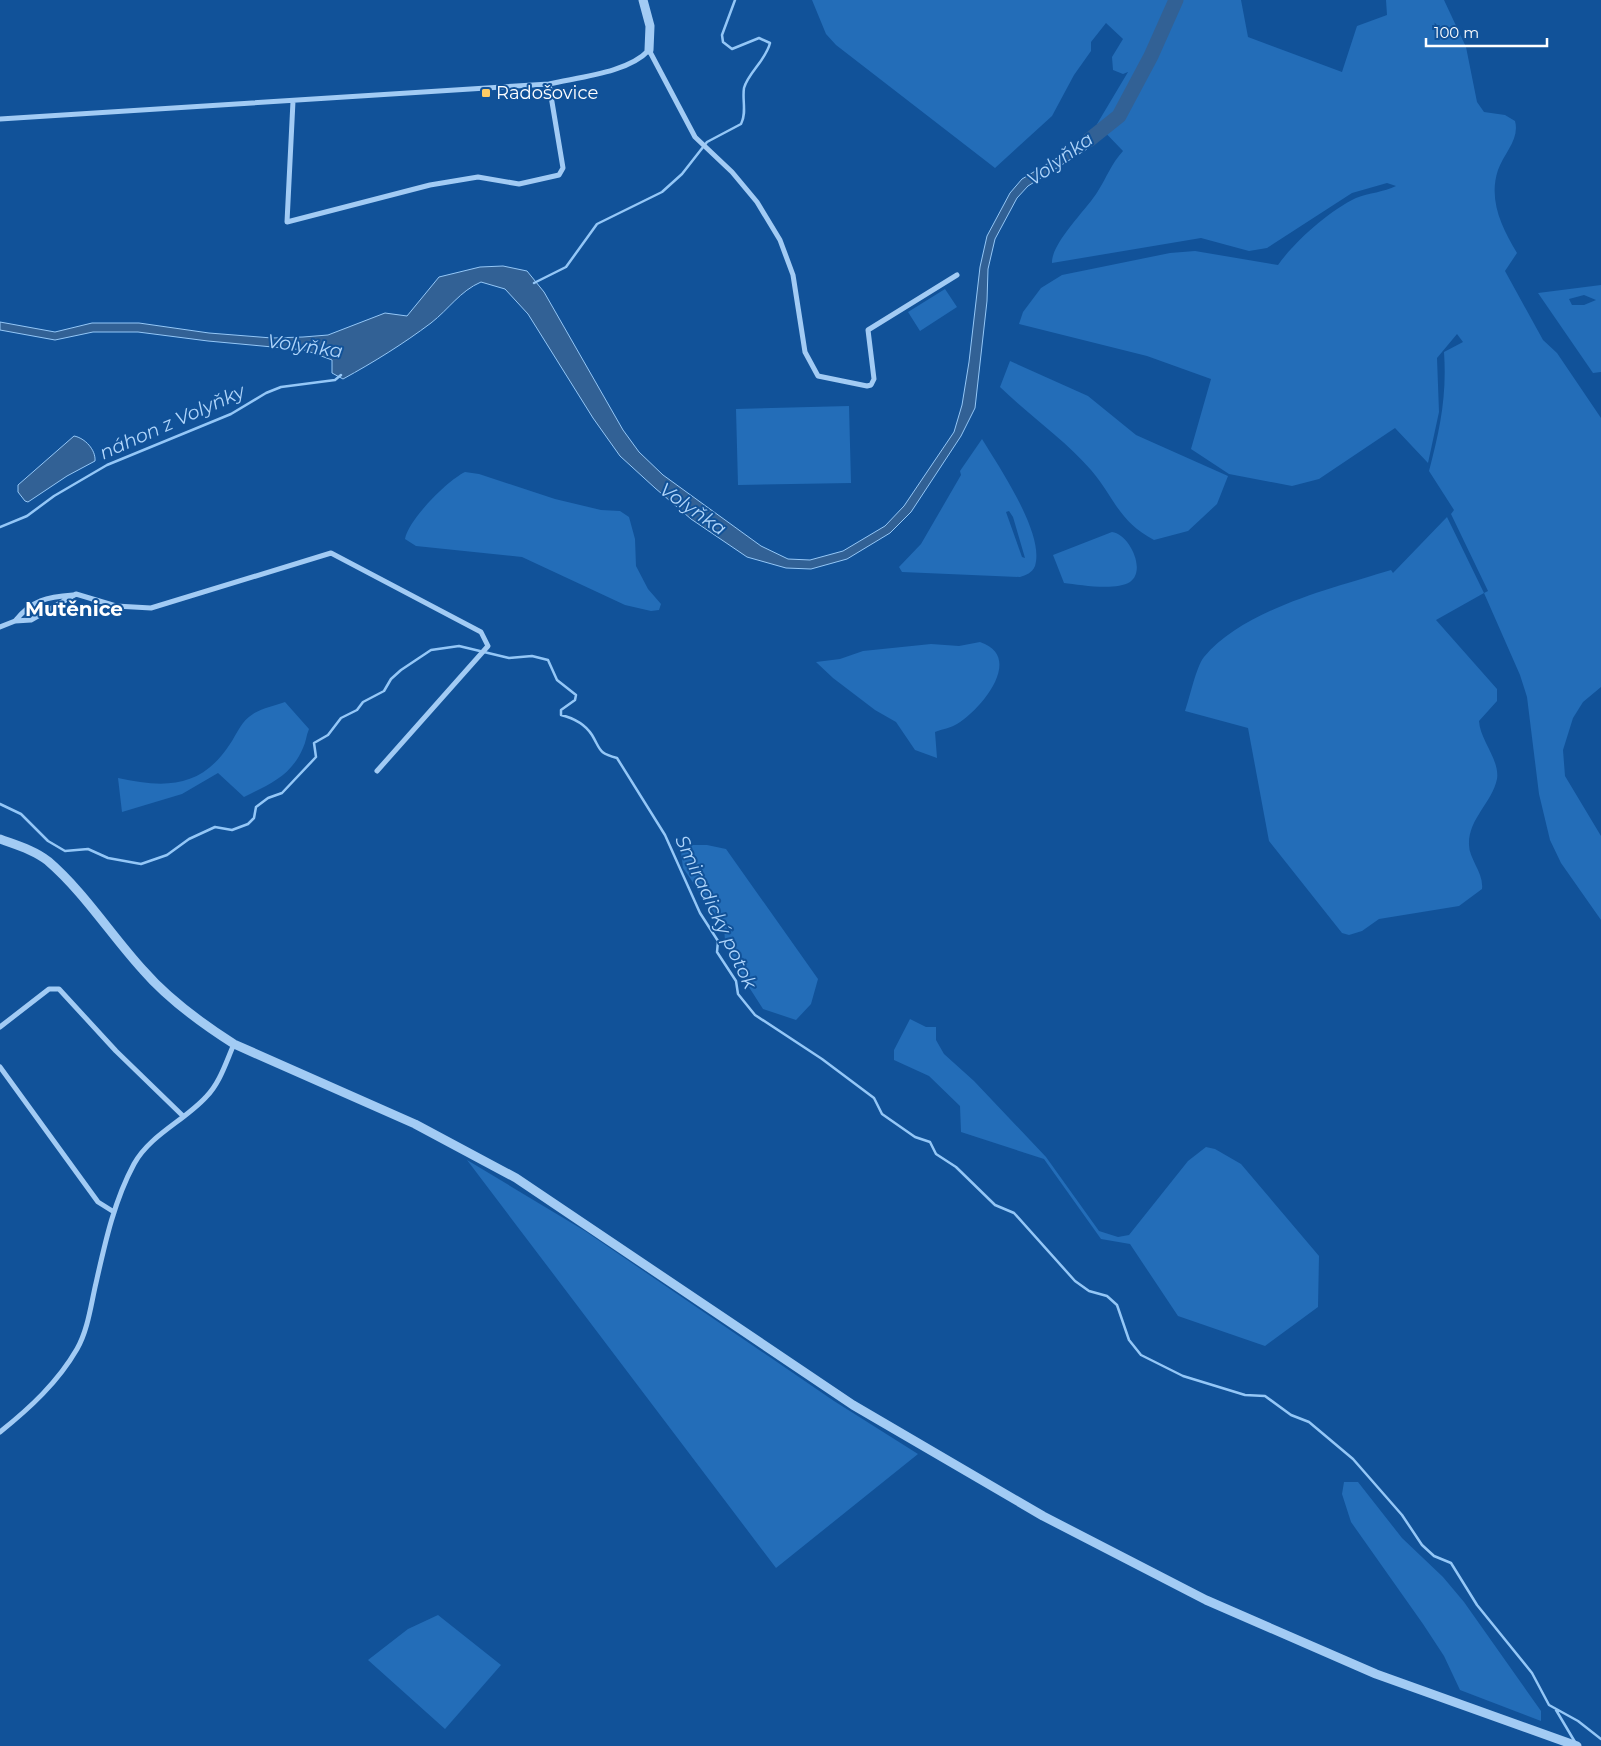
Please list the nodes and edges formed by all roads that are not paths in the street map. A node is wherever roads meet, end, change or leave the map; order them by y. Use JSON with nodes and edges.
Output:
{"nodes":[{"id":1,"x":643,"y":0,"type":"edge"},
{"id":2,"x":649,"y":50,"type":"junction"},
{"id":3,"x":549,"y":84,"type":"junction"},
{"id":4,"x":293,"y":101,"type":"junction"},
{"id":5,"x":0,"y":118,"type":"edge"},
{"id":6,"x":957,"y":275,"type":"dead end"},
{"id":7,"x":76,"y":594,"type":"junction"},
{"id":8,"x":15,"y":621,"type":"junction"},
{"id":9,"x":0,"y":628,"type":"edge"},
{"id":10,"x":376,"y":771,"type":"dead end"},
{"id":11,"x":0,"y":839,"type":"edge"},
{"id":12,"x":0,"y":1027,"type":"edge"},
{"id":13,"x":234,"y":1044,"type":"junction"},
{"id":14,"x":0,"y":1067,"type":"edge"},
{"id":15,"x":183,"y":1116,"type":"junction"},
{"id":16,"x":114,"y":1212,"type":"junction"},
{"id":17,"x":0,"y":1432,"type":"edge"},
{"id":18,"x":1577,"y":1746,"type":"edge"}],
"edges":[{"from":1,"to":2,"type":"street"},
{"from":2,"to":3,"type":"street"},
{"from":2,"to":6,"type":"street"},
{"from":3,"to":4,"type":"street"},
{"from":3,"to":4,"type":"street"},
{"from":4,"to":5,"type":"street"},
{"from":7,"to":8,"type":"street"},
{"from":7,"to":8,"type":"street"},
{"from":7,"to":10,"type":"street"},
{"from":8,"to":9,"type":"street"},
{"from":11,"to":13,"type":"street"},
{"from":12,"to":15,"type":"street"},
{"from":13,"to":15,"type":"street"},
{"from":13,"to":18,"type":"street"},
{"from":14,"to":16,"type":"street"},
{"from":15,"to":16,"type":"street"},
{"from":16,"to":17,"type":"street"}]}
